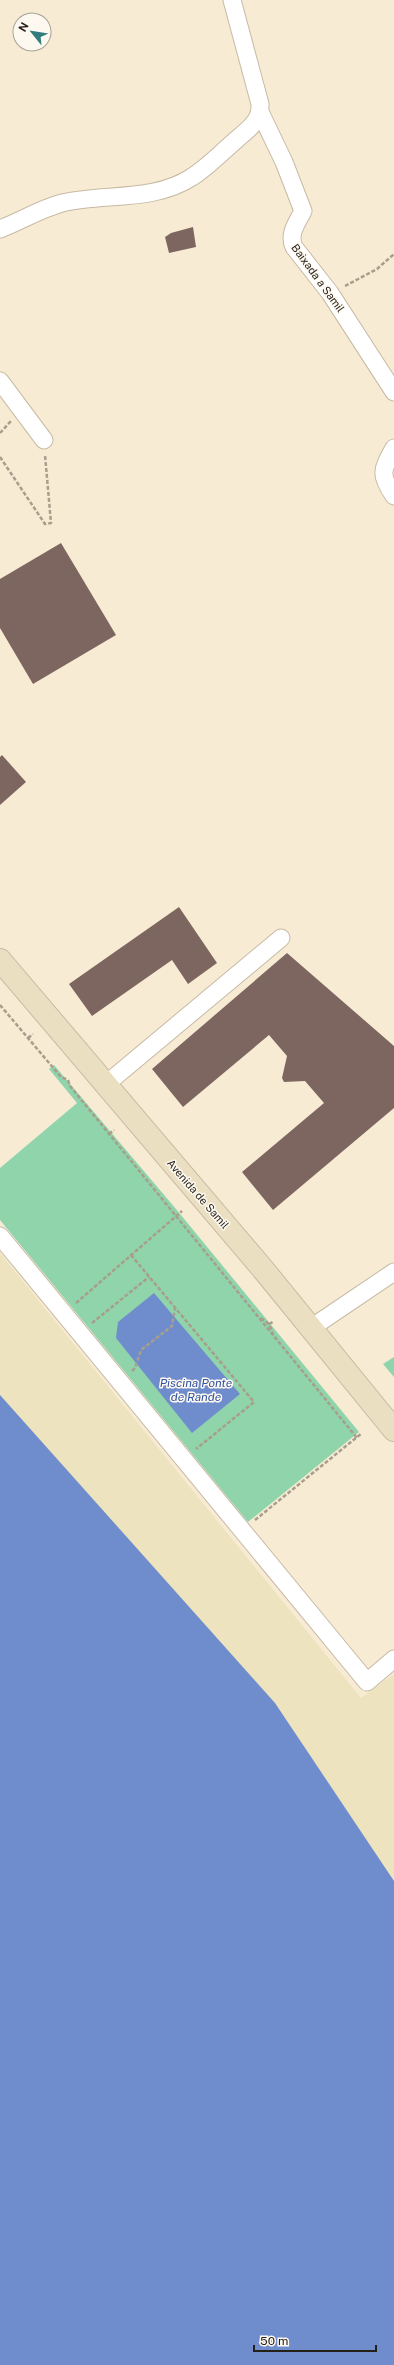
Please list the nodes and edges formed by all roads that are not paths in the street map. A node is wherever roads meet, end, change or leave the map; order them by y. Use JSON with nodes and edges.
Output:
{"nodes":[{"id":1,"x":232,"y":0,"type":"edge"},
{"id":2,"x":261,"y":114,"type":"junction"},
{"id":3,"x":0,"y":229,"type":"edge"},
{"id":4,"x":0,"y":380,"type":"edge"},
{"id":5,"x":394,"y":392,"type":"edge"},
{"id":6,"x":44,"y":440,"type":"road end"},
{"id":7,"x":394,"y":448,"type":"edge"},
{"id":8,"x":394,"y":496,"type":"edge"},
{"id":9,"x":281,"y":938,"type":"dead end"},
{"id":10,"x":0,"y":960,"type":"edge"},
{"id":11,"x":105,"y":1085,"type":"junction"},
{"id":12,"x":0,"y":1236,"type":"edge"},
{"id":13,"x":394,"y":1272,"type":"edge"},
{"id":14,"x":312,"y":1328,"type":"junction"},
{"id":15,"x":394,"y":1430,"type":"edge"},
{"id":16,"x":394,"y":1660,"type":"edge"}],
"edges":[{"from":1,"to":2,"type":"street","name":"Baixada a Samil"},
{"from":2,"to":3,"type":"street"},
{"from":2,"to":5,"type":"street","name":"Baixada a Samil"},
{"from":4,"to":6,"type":"street"},
{"from":7,"to":8,"type":"street"},
{"from":9,"to":11,"type":"street"},
{"from":10,"to":11,"type":"main road","name":"Avenida de Samil"},
{"from":11,"to":14,"type":"main road","name":"Avenida de Samil"},
{"from":12,"to":16,"type":"street"},
{"from":13,"to":14,"type":"street"},
{"from":14,"to":15,"type":"main road","name":"Avenida de Samil"}]}
